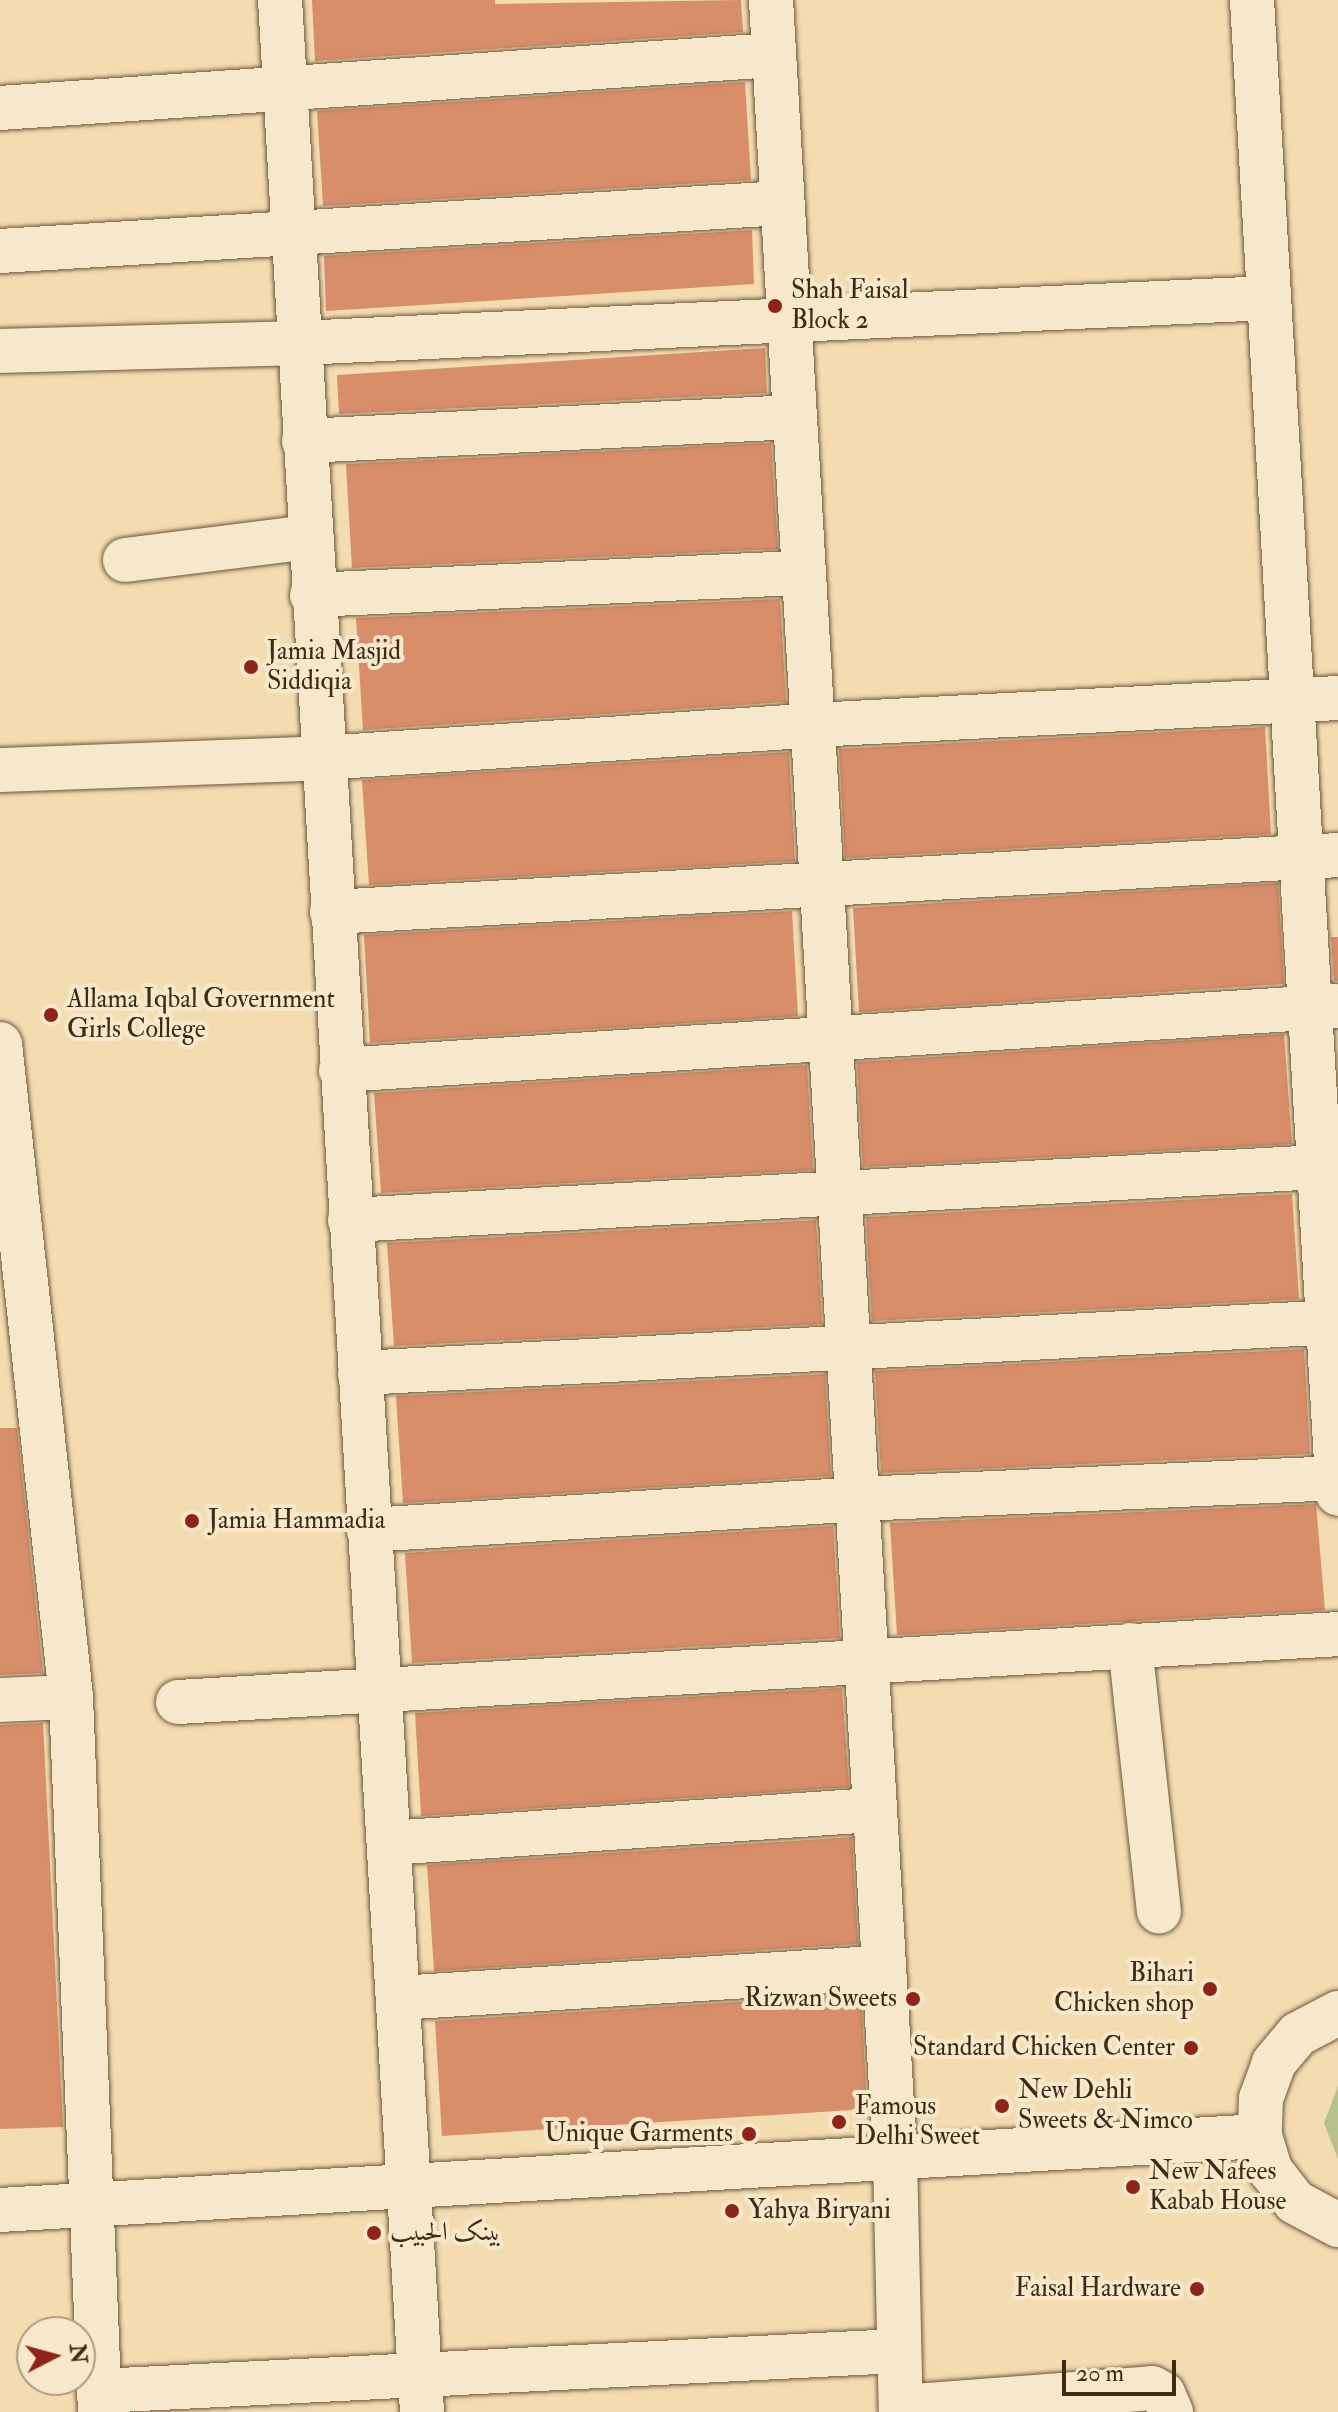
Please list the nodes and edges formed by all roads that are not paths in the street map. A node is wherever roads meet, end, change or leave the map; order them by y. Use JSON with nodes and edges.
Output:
{"nodes":[{"id":1,"x":280,"y":0,"type":"edge"},
{"id":2,"x":771,"y":0,"type":"edge"},
{"id":3,"x":1252,"y":0,"type":"edge"},
{"id":4,"x":774,"y":55,"type":"junction"},
{"id":5,"x":285,"y":88,"type":"junction"},
{"id":6,"x":0,"y":108,"type":"edge"},
{"id":7,"x":783,"y":203,"type":"junction"},
{"id":8,"x":292,"y":233,"type":"junction"},
{"id":9,"x":0,"y":251,"type":"edge"},
{"id":10,"x":1269,"y":298,"type":"junction"},
{"id":11,"x":790,"y":321,"type":"junction"},
{"id":12,"x":299,"y":343,"type":"junction"},
{"id":13,"x":0,"y":351,"type":"edge"},
{"id":14,"x":795,"y":417,"type":"junction"},
{"id":15,"x":304,"y":441,"type":"junction"},
{"id":16,"x":309,"y":537,"type":"junction"},
{"id":17,"x":125,"y":560,"type":"dead end"},
{"id":18,"x":804,"y":573,"type":"junction"},
{"id":19,"x":312,"y":595,"type":"junction"},
{"id":20,"x":1338,"y":698,"type":"edge"},
{"id":21,"x":1295,"y":700,"type":"junction"},
{"id":22,"x":813,"y":725,"type":"junction"},
{"id":23,"x":322,"y":758,"type":"junction"},
{"id":24,"x":0,"y":770,"type":"edge"},
{"id":25,"x":1321,"y":856,"type":"edge"},
{"id":26,"x":822,"y":883,"type":"junction"},
{"id":27,"x":332,"y":912,"type":"junction"},
{"id":28,"x":1325,"y":1006,"type":"edge"},
{"id":29,"x":832,"y":1042,"type":"junction"},
{"id":30,"x":0,"y":1044,"type":"edge"},
{"id":31,"x":341,"y":1070,"type":"junction"},
{"id":32,"x":1329,"y":1166,"type":"edge"},
{"id":33,"x":840,"y":1195,"type":"junction"},
{"id":34,"x":350,"y":1220,"type":"junction"},
{"id":35,"x":12,"y":1243,"type":"edge"},
{"id":36,"x":1334,"y":1322,"type":"edge"},
{"id":37,"x":849,"y":1348,"type":"junction"},
{"id":38,"x":360,"y":1373,"type":"junction"},
{"id":39,"x":1338,"y":1478,"type":"edge"},
{"id":40,"x":1338,"y":1494,"type":"edge"},
{"id":41,"x":858,"y":1499,"type":"junction"},
{"id":42,"x":369,"y":1530,"type":"junction"},
{"id":43,"x":1338,"y":1634,"type":"edge"},
{"id":44,"x":1130,"y":1645,"type":"junction"},
{"id":45,"x":867,"y":1658,"type":"junction"},
{"id":46,"x":379,"y":1687,"type":"junction"},
{"id":47,"x":71,"y":1697,"type":"junction"},
{"id":48,"x":0,"y":1700,"type":"edge"},
{"id":49,"x":178,"y":1702,"type":"dead end"},
{"id":50,"x":875,"y":1810,"type":"junction"},
{"id":51,"x":389,"y":1843,"type":"junction"},
{"id":52,"x":1159,"y":1911,"type":"dead end"},
{"id":53,"x":884,"y":1967,"type":"junction"},
{"id":54,"x":398,"y":1998,"type":"junction"},
{"id":55,"x":1338,"y":2013,"type":"edge"},
{"id":56,"x":1260,"y":2136,"type":"junction"},
{"id":57,"x":895,"y":2156,"type":"junction"},
{"id":58,"x":409,"y":2186,"type":"junction"},
{"id":59,"x":95,"y":2204,"type":"junction"},
{"id":60,"x":0,"y":2210,"type":"edge"},
{"id":61,"x":1338,"y":2225,"type":"edge"},
{"id":62,"x":897,"y":2351,"type":"junction"},
{"id":63,"x":421,"y":2393,"type":"edge"},
{"id":64,"x":100,"y":2402,"type":"edge"},
{"id":65,"x":901,"y":2410,"type":"edge"},
{"id":66,"x":1171,"y":2412,"type":"edge"}],
"edges":[{"from":1,"to":5,"type":"street"},
{"from":2,"to":4,"type":"street"},
{"from":3,"to":10,"type":"street"},
{"from":4,"to":5,"type":"street"},
{"from":4,"to":7,"type":"street"},
{"from":5,"to":6,"type":"street"},
{"from":5,"to":8,"type":"street"},
{"from":7,"to":8,"type":"street"},
{"from":7,"to":11,"type":"street"},
{"from":8,"to":9,"type":"street"},
{"from":8,"to":12,"type":"street"},
{"from":10,"to":11,"type":"street"},
{"from":10,"to":21,"type":"street"},
{"from":11,"to":12,"type":"street"},
{"from":11,"to":14,"type":"street"},
{"from":12,"to":13,"type":"street"},
{"from":12,"to":15,"type":"street"},
{"from":14,"to":15,"type":"street"},
{"from":14,"to":18,"type":"street"},
{"from":15,"to":16,"type":"street"},
{"from":16,"to":17,"type":"street"},
{"from":16,"to":19,"type":"street"},
{"from":18,"to":19,"type":"street"},
{"from":18,"to":22,"type":"street"},
{"from":19,"to":23,"type":"street"},
{"from":20,"to":21,"type":"street"},
{"from":21,"to":22,"type":"street"},
{"from":21,"to":25,"type":"street"},
{"from":22,"to":23,"type":"street"},
{"from":22,"to":26,"type":"street"},
{"from":23,"to":24,"type":"street"},
{"from":23,"to":27,"type":"street"},
{"from":25,"to":26,"type":"street"},
{"from":25,"to":28,"type":"street"},
{"from":26,"to":27,"type":"street"},
{"from":26,"to":29,"type":"street"},
{"from":27,"to":31,"type":"street"},
{"from":28,"to":29,"type":"street"},
{"from":28,"to":32,"type":"street"},
{"from":29,"to":31,"type":"street"},
{"from":29,"to":33,"type":"street"},
{"from":30,"to":35,"type":"street"},
{"from":31,"to":34,"type":"street"},
{"from":32,"to":33,"type":"street"},
{"from":32,"to":36,"type":"street"},
{"from":33,"to":34,"type":"street"},
{"from":33,"to":37,"type":"street"},
{"from":34,"to":38,"type":"street"},
{"from":35,"to":47,"type":"street"},
{"from":36,"to":37,"type":"street"},
{"from":36,"to":39,"type":"street"},
{"from":37,"to":38,"type":"street"},
{"from":37,"to":41,"type":"street"},
{"from":38,"to":42,"type":"street"},
{"from":39,"to":40,"type":"street"},
{"from":39,"to":41,"type":"street"},
{"from":41,"to":42,"type":"street"},
{"from":41,"to":45,"type":"street"},
{"from":42,"to":46,"type":"street"},
{"from":43,"to":44,"type":"street"},
{"from":44,"to":45,"type":"street"},
{"from":44,"to":52,"type":"street"},
{"from":45,"to":46,"type":"street"},
{"from":45,"to":50,"type":"street"},
{"from":46,"to":49,"type":"street"},
{"from":46,"to":51,"type":"street"},
{"from":47,"to":48,"type":"street"},
{"from":47,"to":59,"type":"street"},
{"from":50,"to":51,"type":"street"},
{"from":50,"to":53,"type":"street"},
{"from":51,"to":54,"type":"street"},
{"from":53,"to":54,"type":"street"},
{"from":53,"to":57,"type":"street"},
{"from":54,"to":58,"type":"street"},
{"from":55,"to":56,"type":"street"},
{"from":56,"to":57,"type":"street"},
{"from":56,"to":61,"type":"street"},
{"from":57,"to":58,"type":"street"},
{"from":57,"to":62,"type":"street"},
{"from":58,"to":59,"type":"street"},
{"from":58,"to":63,"type":"street"},
{"from":59,"to":60,"type":"street"},
{"from":59,"to":64,"type":"street"},
{"from":62,"to":63,"type":"street"},
{"from":62,"to":65,"type":"street"},
{"from":63,"to":64,"type":"street"},
{"from":65,"to":66,"type":"street"}]}
